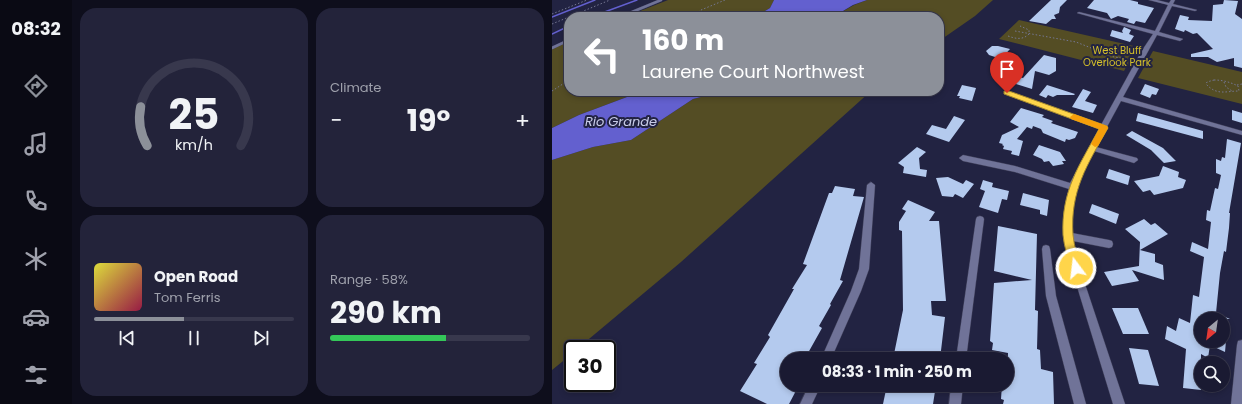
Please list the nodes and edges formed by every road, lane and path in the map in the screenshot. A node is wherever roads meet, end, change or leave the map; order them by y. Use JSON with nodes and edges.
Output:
{"nodes":[{"id":1,"x":587,"y":0,"type":"edge"},
{"id":2,"x":610,"y":0,"type":"edge"},
{"id":3,"x":661,"y":0,"type":"edge"},
{"id":4,"x":725,"y":0,"type":"edge"},
{"id":5,"x":1151,"y":0,"type":"edge"},
{"id":6,"x":1171,"y":2,"type":"edge"},
{"id":7,"x":1194,"y":10,"type":"dead end"},
{"id":8,"x":581,"y":12,"type":"edge"},
{"id":9,"x":632,"y":12,"type":"edge"},
{"id":10,"x":699,"y":12,"type":"edge"},
{"id":11,"x":1079,"y":13,"type":"dead end"},
{"id":12,"x":552,"y":14,"type":"edge"},
{"id":13,"x":564,"y":19,"type":"edge"},
{"id":14,"x":552,"y":24,"type":"edge"},
{"id":15,"x":1020,"y":26,"type":"dead end"},
{"id":16,"x":1015,"y":31,"type":"dead end"},
{"id":17,"x":1156,"y":33,"type":"junction"},
{"id":18,"x":1029,"y":34,"type":"junction"},
{"id":19,"x":1008,"y":36,"type":"dead end"},
{"id":20,"x":1180,"y":39,"type":"dead end"},
{"id":21,"x":564,"y":42,"type":"edge"},
{"id":22,"x":552,"y":48,"type":"edge"},
{"id":23,"x":1132,"y":58,"type":"dead end"},
{"id":24,"x":1128,"y":59,"type":"junction"},
{"id":25,"x":1130,"y":62,"type":"dead end"},
{"id":26,"x":1224,"y":82,"type":"junction"},
{"id":27,"x":564,"y":83,"type":"edge"},
{"id":28,"x":1242,"y":84,"type":"edge"},
{"id":29,"x":1237,"y":85,"type":"junction"},
{"id":30,"x":552,"y":91,"type":"edge"},
{"id":31,"x":1232,"y":91,"type":"junction"},
{"id":32,"x":1007,"y":93,"type":"dead end"},
{"id":33,"x":1119,"y":98,"type":"junction"},
{"id":34,"x":1104,"y":128,"type":"junction"},
{"id":35,"x":1242,"y":132,"type":"edge"},
{"id":36,"x":1093,"y":148,"type":"junction"},
{"id":37,"x":963,"y":158,"type":"dead end"},
{"id":38,"x":1134,"y":160,"type":"dead end"},
{"id":39,"x":871,"y":185,"type":"dead end"},
{"id":40,"x":1073,"y":187,"type":"junction"},
{"id":41,"x":980,"y":219,"type":"dead end"},
{"id":42,"x":1068,"y":236,"type":"junction"},
{"id":43,"x":1109,"y":244,"type":"dead end"},
{"id":44,"x":1046,"y":249,"type":"dead end"},
{"id":45,"x":1242,"y":345,"type":"edge"},
{"id":46,"x":829,"y":352,"type":"edge"},
{"id":47,"x":962,"y":352,"type":"edge"},
{"id":48,"x":812,"y":392,"type":"edge"},
{"id":49,"x":956,"y":392,"type":"edge"},
{"id":50,"x":806,"y":404,"type":"edge"},
{"id":51,"x":955,"y":404,"type":"edge"},
{"id":52,"x":1080,"y":404,"type":"edge"},
{"id":53,"x":1120,"y":404,"type":"edge"},
{"id":54,"x":1236,"y":404,"type":"edge"}],
"edges":[{"from":1,"to":12,"type":"path"},
{"from":2,"to":8,"type":"path"},
{"from":3,"to":9,"type":"lane"},
{"from":4,"to":10,"type":"path"},
{"from":5,"to":6,"type":"street"},
{"from":6,"to":7,"type":"street"},
{"from":6,"to":17,"type":"street"},
{"from":11,"to":17,"type":"street"},
{"from":13,"to":14,"type":"path"},
{"from":15,"to":18,"type":"path"},
{"from":16,"to":18,"type":"path"},
{"from":17,"to":20,"type":"street"},
{"from":17,"to":33,"type":"street"},
{"from":18,"to":19,"type":"path"},
{"from":18,"to":24,"type":"path"},
{"from":21,"to":22,"type":"lane"},
{"from":23,"to":24,"type":"path"},
{"from":24,"to":25,"type":"path"},
{"from":26,"to":29,"type":"path"},
{"from":26,"to":31,"type":"path"},
{"from":26,"to":31,"type":"path"},
{"from":27,"to":30,"type":"path"},
{"from":28,"to":29,"type":"path"},
{"from":29,"to":31,"type":"path"},
{"from":32,"to":34,"type":"street"},
{"from":33,"to":34,"type":"street"},
{"from":33,"to":35,"type":"street"},
{"from":34,"to":36,"type":"street"},
{"from":36,"to":38,"type":"street"},
{"from":36,"to":40,"type":"street"},
{"from":37,"to":40,"type":"street"},
{"from":39,"to":46,"type":"street"},
{"from":40,"to":42,"type":"street"},
{"from":41,"to":47,"type":"street"},
{"from":42,"to":43,"type":"street"},
{"from":42,"to":53,"type":"street"},
{"from":44,"to":52,"type":"street"},
{"from":45,"to":54,"type":"street"},
{"from":48,"to":50,"type":"street"},
{"from":49,"to":51,"type":"street"}]}
